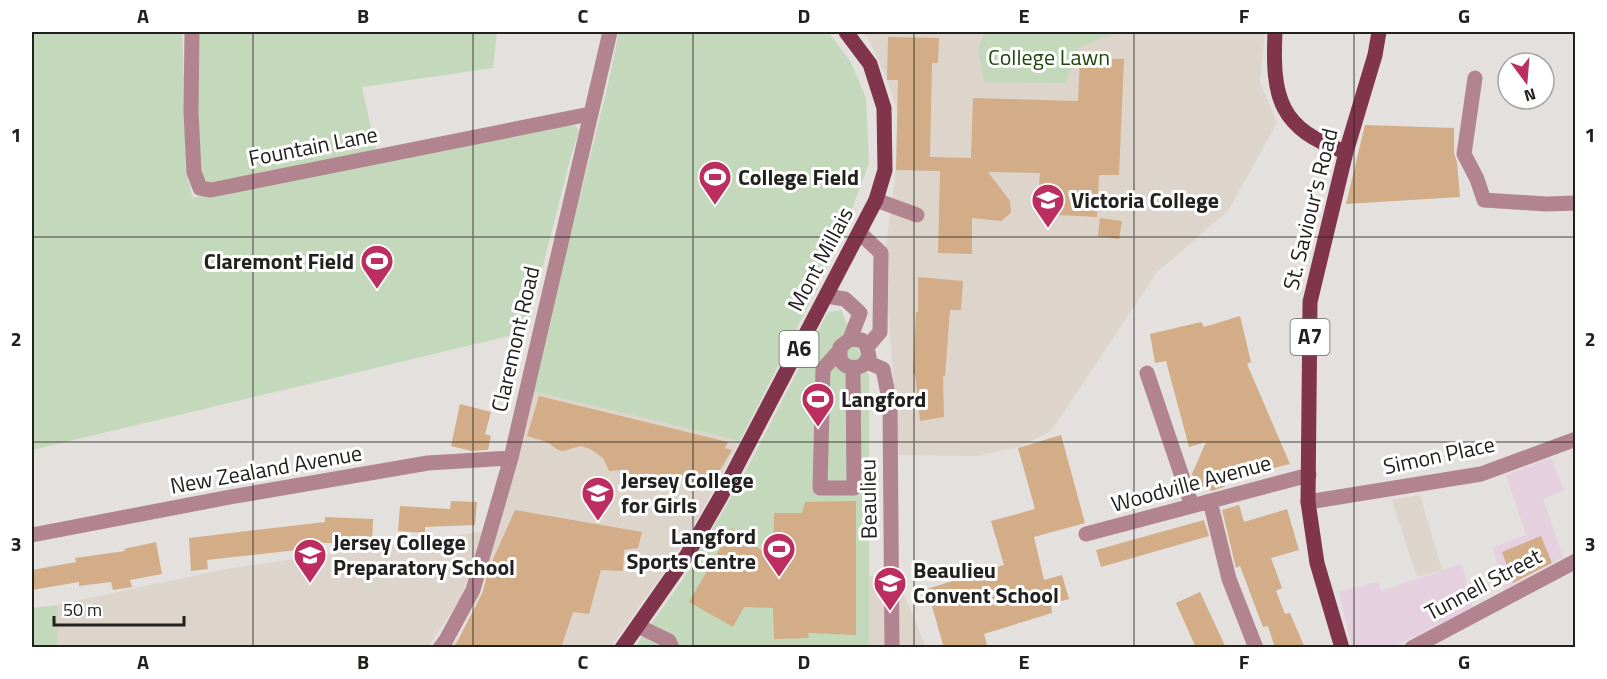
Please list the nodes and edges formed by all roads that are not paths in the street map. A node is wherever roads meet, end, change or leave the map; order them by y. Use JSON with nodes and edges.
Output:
{"nodes":[{"id":1,"x":192,"y":32,"type":"edge"},
{"id":2,"x":610,"y":32,"type":"edge"},
{"id":3,"x":846,"y":32,"type":"edge"},
{"id":4,"x":1275,"y":32,"type":"edge"},
{"id":5,"x":1379,"y":32,"type":"edge"},
{"id":6,"x":1475,"y":78,"type":"dead end"},
{"id":7,"x":590,"y":114,"type":"junction"},
{"id":8,"x":1346,"y":152,"type":"junction"},
{"id":9,"x":876,"y":200,"type":"junction"},
{"id":10,"x":1575,"y":203,"type":"edge"},
{"id":11,"x":918,"y":215,"type":"dead end"},
{"id":12,"x":860,"y":233,"type":"junction"},
{"id":13,"x":826,"y":296,"type":"junction"},
{"id":14,"x":850,"y":339,"type":"junction"},
{"id":15,"x":839,"y":351,"type":"junction"},
{"id":16,"x":862,"y":359,"type":"junction"},
{"id":17,"x":1147,"y":373,"type":"dead end"},
{"id":18,"x":1575,"y":439,"type":"edge"},
{"id":19,"x":511,"y":458,"type":"junction"},
{"id":20,"x":1309,"y":475,"type":"junction"},
{"id":21,"x":1210,"y":501,"type":"junction"},
{"id":22,"x":1308,"y":502,"type":"junction"},
{"id":23,"x":1192,"y":506,"type":"junction"},
{"id":24,"x":1086,"y":534,"type":"dead end"},
{"id":25,"x":32,"y":535,"type":"edge"},
{"id":26,"x":1575,"y":561,"type":"edge"},
{"id":27,"x":638,"y":626,"type":"junction"},
{"id":28,"x":440,"y":648,"type":"edge"},
{"id":29,"x":622,"y":648,"type":"edge"},
{"id":30,"x":672,"y":648,"type":"edge"},
{"id":31,"x":892,"y":648,"type":"edge"},
{"id":32,"x":1256,"y":648,"type":"edge"},
{"id":33,"x":1342,"y":648,"type":"edge"},
{"id":34,"x":1412,"y":648,"type":"edge"}],
"edges":[{"from":1,"to":7,"type":"street","name":"Fountain Lane"},
{"from":2,"to":7,"type":"street","name":"Claremont Road"},
{"from":3,"to":9,"type":"main road","name":"Mont Millais","number":"A6"},
{"from":4,"to":8,"type":"main road"},
{"from":5,"to":8,"type":"main road","name":"St. Saviour's Road","number":"A7"},
{"from":6,"to":10,"type":"street"},
{"from":7,"to":19,"type":"street","name":"Claremont Road"},
{"from":8,"to":20,"type":"main road","name":"St. Saviour's Road","number":"A7"},
{"from":9,"to":11,"type":"street"},
{"from":9,"to":12,"type":"main road","name":"Mont Millais","number":"A6"},
{"from":12,"to":13,"type":"main road","name":"Mont Millais","number":"A6"},
{"from":12,"to":16,"type":"street"},
{"from":13,"to":14,"type":"street"},
{"from":13,"to":27,"type":"main road","name":"Mont Millais","number":"A6"},
{"from":14,"to":15,"type":"street"},
{"from":14,"to":16,"type":"street"},
{"from":15,"to":16,"type":"street"},
{"from":15,"to":16,"type":"street"},
{"from":16,"to":31,"type":"street","name":"Beaulieu"},
{"from":17,"to":23,"type":"street"},
{"from":18,"to":22,"type":"street","name":"Simon Place"},
{"from":19,"to":25,"type":"street","name":"New Zealand Avenue"},
{"from":19,"to":28,"type":"street","name":"Claremont Road"},
{"from":20,"to":21,"type":"street","name":"Woodville Avenue"},
{"from":20,"to":22,"type":"main road","name":"St. Saviour's Road","number":"A7"},
{"from":21,"to":23,"type":"street","name":"Woodville Avenue"},
{"from":21,"to":32,"type":"street"},
{"from":22,"to":33,"type":"main road","name":"St. Saviour's Road","number":"A7"},
{"from":23,"to":24,"type":"street","name":"Woodville Avenue"},
{"from":26,"to":34,"type":"street","name":"Tunnell Street"},
{"from":27,"to":29,"type":"main road","name":"Mont Millais","number":"A6"},
{"from":27,"to":30,"type":"street"}]}
